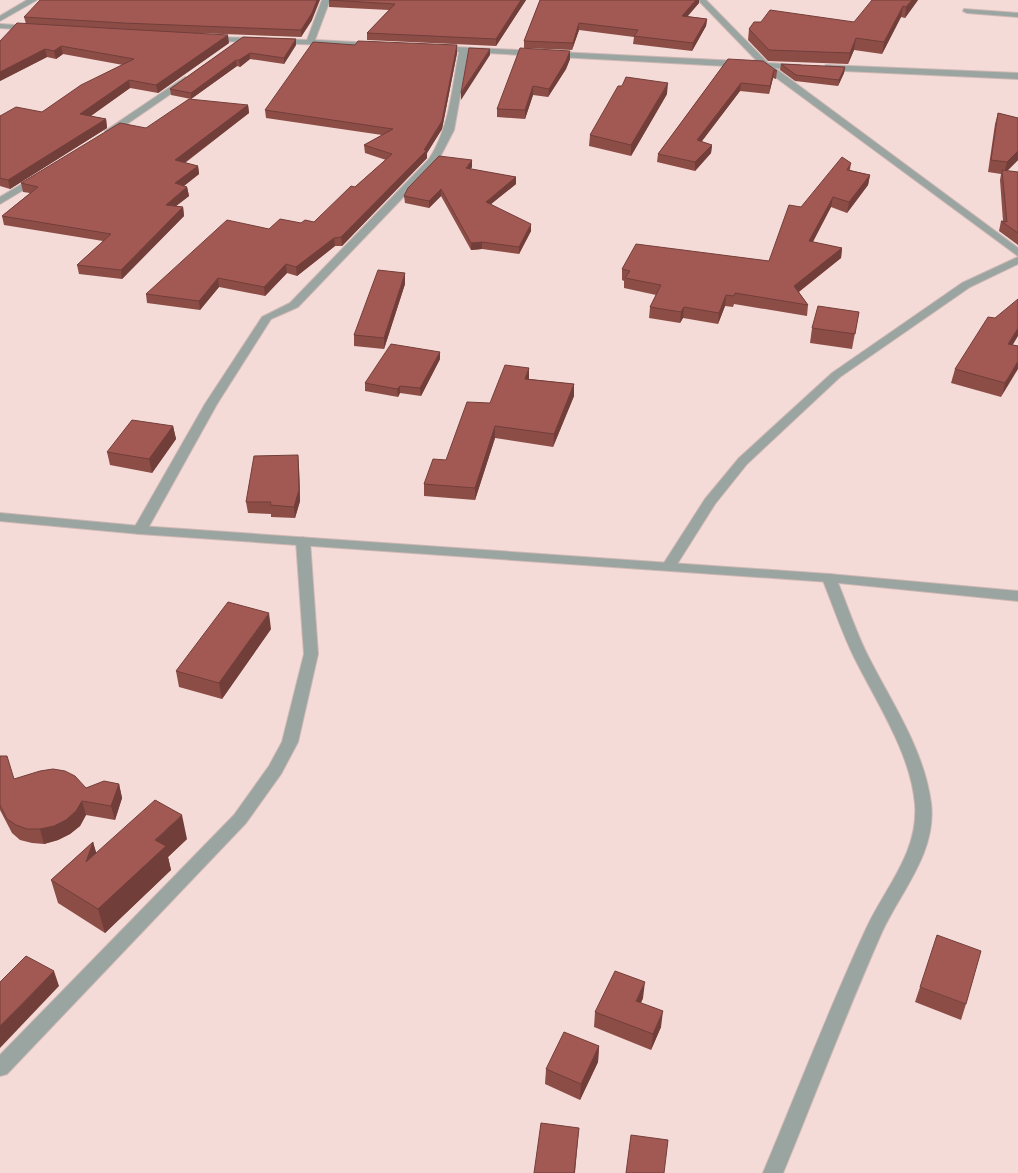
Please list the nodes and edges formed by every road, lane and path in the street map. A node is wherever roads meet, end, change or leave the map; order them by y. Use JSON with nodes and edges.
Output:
{"nodes":[{"id":1,"x":33,"y":0,"type":"edge"},
{"id":2,"x":326,"y":0,"type":"edge"},
{"id":3,"x":702,"y":0,"type":"edge"},
{"id":4,"x":967,"y":11,"type":"dead end"},
{"id":5,"x":1018,"y":15,"type":"edge"},
{"id":6,"x":0,"y":19,"type":"edge"},
{"id":7,"x":0,"y":26,"type":"edge"},
{"id":8,"x":38,"y":29,"type":"edge"},
{"id":9,"x":201,"y":38,"type":"edge"},
{"id":10,"x":240,"y":40,"type":"junction"},
{"id":11,"x":310,"y":42,"type":"junction"},
{"id":12,"x":380,"y":45,"type":"edge"},
{"id":13,"x":426,"y":47,"type":"edge"},
{"id":14,"x":464,"y":49,"type":"junction"},
{"id":15,"x":224,"y":52,"type":"edge"},
{"id":16,"x":765,"y":65,"type":"junction"},
{"id":17,"x":804,"y":67,"type":"edge"},
{"id":18,"x":814,"y":67,"type":"edge"},
{"id":19,"x":192,"y":74,"type":"edge"},
{"id":20,"x":1018,"y":76,"type":"edge"},
{"id":21,"x":96,"y":141,"type":"edge"},
{"id":22,"x":48,"y":171,"type":"edge"},
{"id":23,"x":0,"y":201,"type":"edge"},
{"id":24,"x":1018,"y":253,"type":"edge"},
{"id":25,"x":1018,"y":260,"type":"edge"},
{"id":26,"x":0,"y":517,"type":"edge"},
{"id":27,"x":140,"y":530,"type":"junction"},
{"id":28,"x":303,"y":541,"type":"junction"},
{"id":29,"x":669,"y":566,"type":"junction"},
{"id":30,"x":830,"y":578,"type":"junction"},
{"id":31,"x":1018,"y":596,"type":"edge"},
{"id":32,"x":0,"y":1068,"type":"edge"},
{"id":33,"x":773,"y":1173,"type":"edge"}],
"edges":[{"from":1,"to":6,"type":"street"},
{"from":2,"to":11,"type":"street"},
{"from":3,"to":16,"type":"street"},
{"from":4,"to":5,"type":"street"},
{"from":7,"to":8,"type":"street"},
{"from":9,"to":10,"type":"street"},
{"from":10,"to":11,"type":"street"},
{"from":10,"to":15,"type":"street"},
{"from":11,"to":12,"type":"street"},
{"from":13,"to":14,"type":"street"},
{"from":14,"to":16,"type":"street"},
{"from":14,"to":27,"type":"street"},
{"from":16,"to":17,"type":"street"},
{"from":16,"to":24,"type":"street"},
{"from":18,"to":20,"type":"street"},
{"from":19,"to":21,"type":"street"},
{"from":22,"to":23,"type":"street"},
{"from":25,"to":29,"type":"street"},
{"from":26,"to":27,"type":"street"},
{"from":27,"to":28,"type":"street"},
{"from":28,"to":29,"type":"street"},
{"from":28,"to":32,"type":"street"},
{"from":29,"to":30,"type":"street"},
{"from":30,"to":31,"type":"street"},
{"from":30,"to":33,"type":"street"}]}
